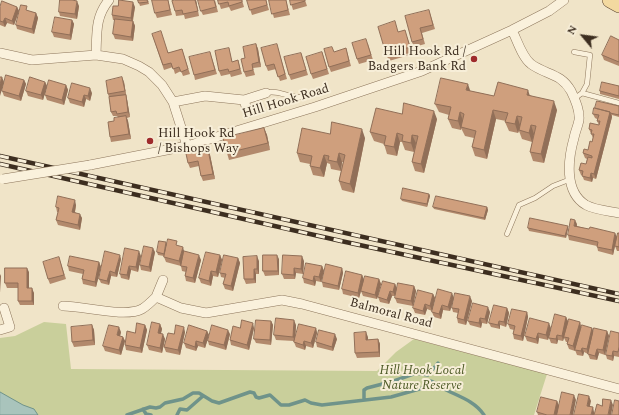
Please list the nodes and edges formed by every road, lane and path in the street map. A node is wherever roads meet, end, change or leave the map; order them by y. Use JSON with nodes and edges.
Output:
{"nodes":[{"id":1,"x":109,"y":0,"type":"edge"},
{"id":2,"x":564,"y":0,"type":"edge"},
{"id":3,"x":610,"y":0,"type":"edge"},
{"id":4,"x":553,"y":4,"type":"edge"},
{"id":5,"x":619,"y":5,"type":"edge"},
{"id":6,"x":512,"y":30,"type":"junction"},
{"id":7,"x":574,"y":52,"type":"dead end"},
{"id":8,"x":0,"y":53,"type":"edge"},
{"id":9,"x":96,"y":55,"type":"junction"},
{"id":10,"x":315,"y":92,"type":"dead end"},
{"id":11,"x":266,"y":93,"type":"joint"},
{"id":12,"x":582,"y":93,"type":"junction"},
{"id":13,"x":574,"y":99,"type":"junction"},
{"id":14,"x":244,"y":100,"type":"junction"},
{"id":15,"x":173,"y":102,"type":"junction"},
{"id":16,"x":619,"y":103,"type":"edge"},
{"id":17,"x":248,"y":113,"type":"dead end"},
{"id":18,"x":187,"y":146,"type":"junction"},
{"id":19,"x":570,"y":179,"type":"junction"},
{"id":20,"x":2,"y":180,"type":"edge"},
{"id":21,"x":619,"y":213,"type":"edge"},
{"id":22,"x":507,"y":234,"type":"dead end"},
{"id":23,"x":163,"y":280,"type":"dead end"},
{"id":24,"x":156,"y":297,"type":"junction"},
{"id":25,"x":63,"y":306,"type":"dead end"},
{"id":26,"x":4,"y":308,"type":"dead end"},
{"id":27,"x":0,"y":330,"type":"edge"},
{"id":28,"x":619,"y":389,"type":"edge"}],
"edges":[{"from":1,"to":9,"type":"street"},
{"from":2,"to":4,"type":"street","name":"Hill Hook Road"},
{"from":3,"to":5,"type":"main road"},
{"from":4,"to":6,"type":"street","name":"Hill Hook Road"},
{"from":6,"to":13,"type":"street"},
{"from":6,"to":18,"type":"street","name":"Hill Hook Road"},
{"from":7,"to":12,"type":"lane"},
{"from":8,"to":9,"type":"street"},
{"from":9,"to":15,"type":"street"},
{"from":10,"to":11,"type":"lane"},
{"from":11,"to":14,"type":"street"},
{"from":12,"to":13,"type":"lane"},
{"from":12,"to":16,"type":"lane"},
{"from":13,"to":19,"type":"street"},
{"from":14,"to":15,"type":"street"},
{"from":14,"to":17,"type":"street"},
{"from":15,"to":18,"type":"street"},
{"from":18,"to":20,"type":"street","name":"Hill Hook Road","bridge":true},
{"from":19,"to":21,"type":"street"},
{"from":19,"to":22,"type":"lane"},
{"from":23,"to":24,"type":"street"},
{"from":24,"to":25,"type":"street"},
{"from":24,"to":28,"type":"street","name":"Balmoral Road"},
{"from":26,"to":27,"type":"street"}]}
